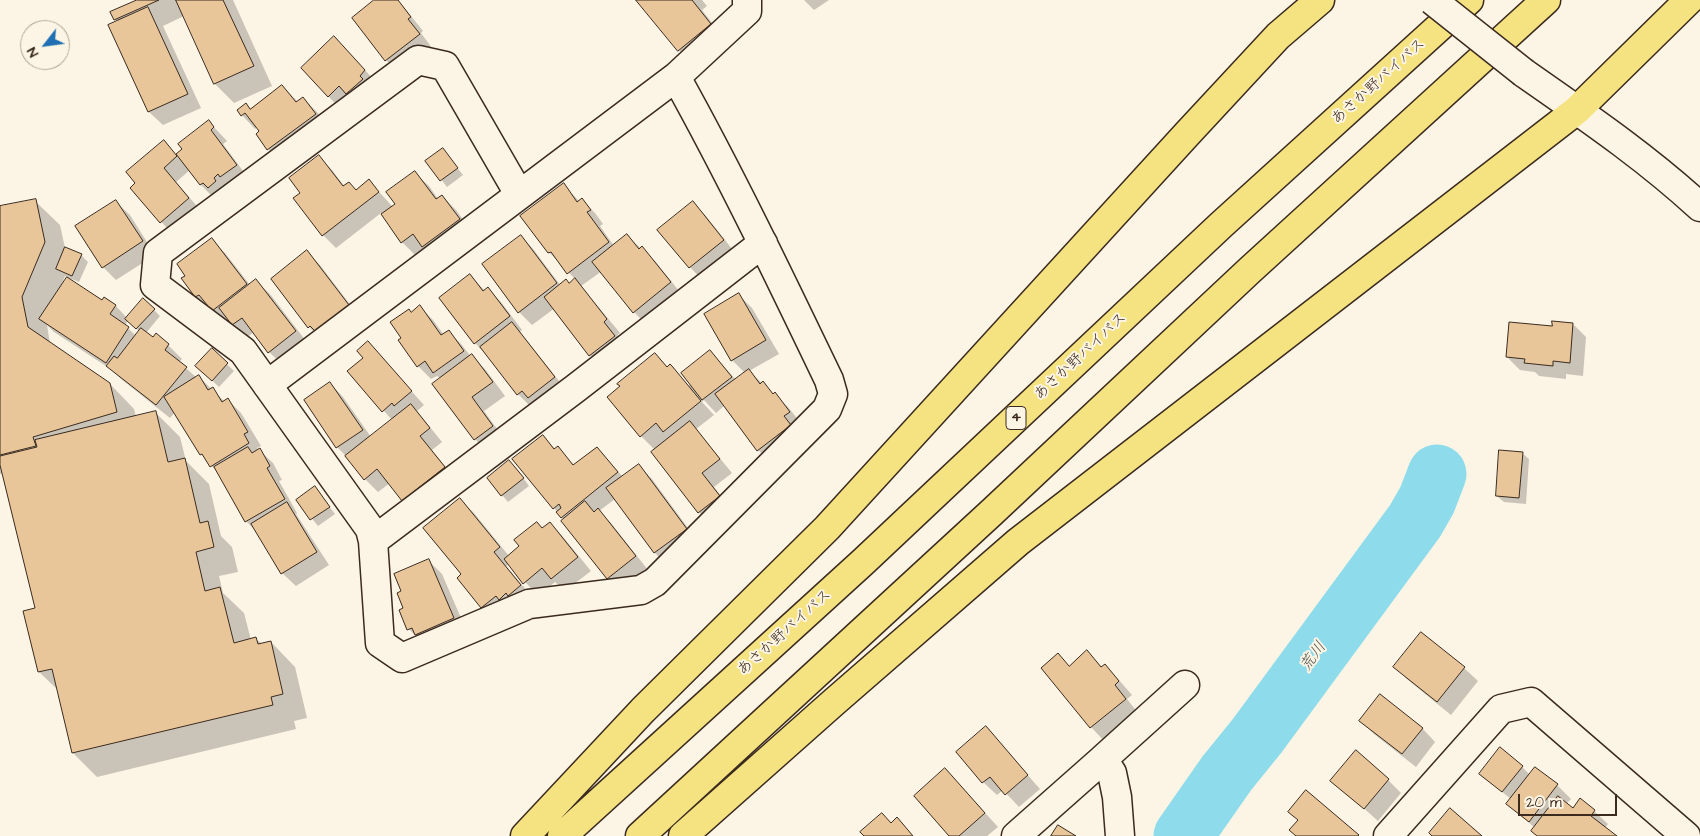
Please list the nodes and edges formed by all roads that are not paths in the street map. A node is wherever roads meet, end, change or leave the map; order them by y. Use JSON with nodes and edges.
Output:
{"nodes":[{"id":1,"x":747,"y":0,"type":"edge"},
{"id":2,"x":1320,"y":0,"type":"edge"},
{"id":3,"x":1432,"y":0,"type":"edge"},
{"id":4,"x":1469,"y":0,"type":"edge"},
{"id":5,"x":1546,"y":0,"type":"edge"},
{"id":6,"x":1688,"y":0,"type":"edge"},
{"id":7,"x":676,"y":77,"type":"junction"},
{"id":8,"x":1576,"y":110,"type":"junction"},
{"id":9,"x":519,"y":194,"type":"junction"},
{"id":10,"x":1700,"y":207,"type":"edge"},
{"id":11,"x":763,"y":243,"type":"junction"},
{"id":12,"x":267,"y":385,"type":"junction"},
{"id":13,"x":373,"y":541,"type":"junction"},
{"id":14,"x":1185,"y":685,"type":"dead end"},
{"id":15,"x":1103,"y":758,"type":"junction"},
{"id":16,"x":526,"y":836,"type":"edge"},
{"id":17,"x":562,"y":836,"type":"edge"},
{"id":18,"x":640,"y":836,"type":"edge"},
{"id":19,"x":683,"y":836,"type":"edge"},
{"id":20,"x":1016,"y":836,"type":"edge"},
{"id":21,"x":1120,"y":836,"type":"edge"},
{"id":22,"x":1388,"y":836,"type":"edge"},
{"id":23,"x":1686,"y":836,"type":"edge"}],
"edges":[{"from":1,"to":7,"type":"street"},
{"from":2,"to":16,"type":"highway"},
{"from":3,"to":8,"type":"street","bridge":true},
{"from":4,"to":17,"type":"highway","name":"あさか野バイパス","number":"4"},
{"from":5,"to":18,"type":"highway"},
{"from":6,"to":8,"type":"highway"},
{"from":7,"to":9,"type":"street"},
{"from":7,"to":11,"type":"street"},
{"from":8,"to":10,"type":"street"},
{"from":8,"to":19,"type":"highway"},
{"from":9,"to":12,"type":"street"},
{"from":9,"to":12,"type":"street"},
{"from":11,"to":13,"type":"street"},
{"from":11,"to":13,"type":"street"},
{"from":12,"to":13,"type":"street"},
{"from":14,"to":15,"type":"street"},
{"from":15,"to":20,"type":"street"},
{"from":15,"to":21,"type":"street"},
{"from":22,"to":23,"type":"street"}]}
